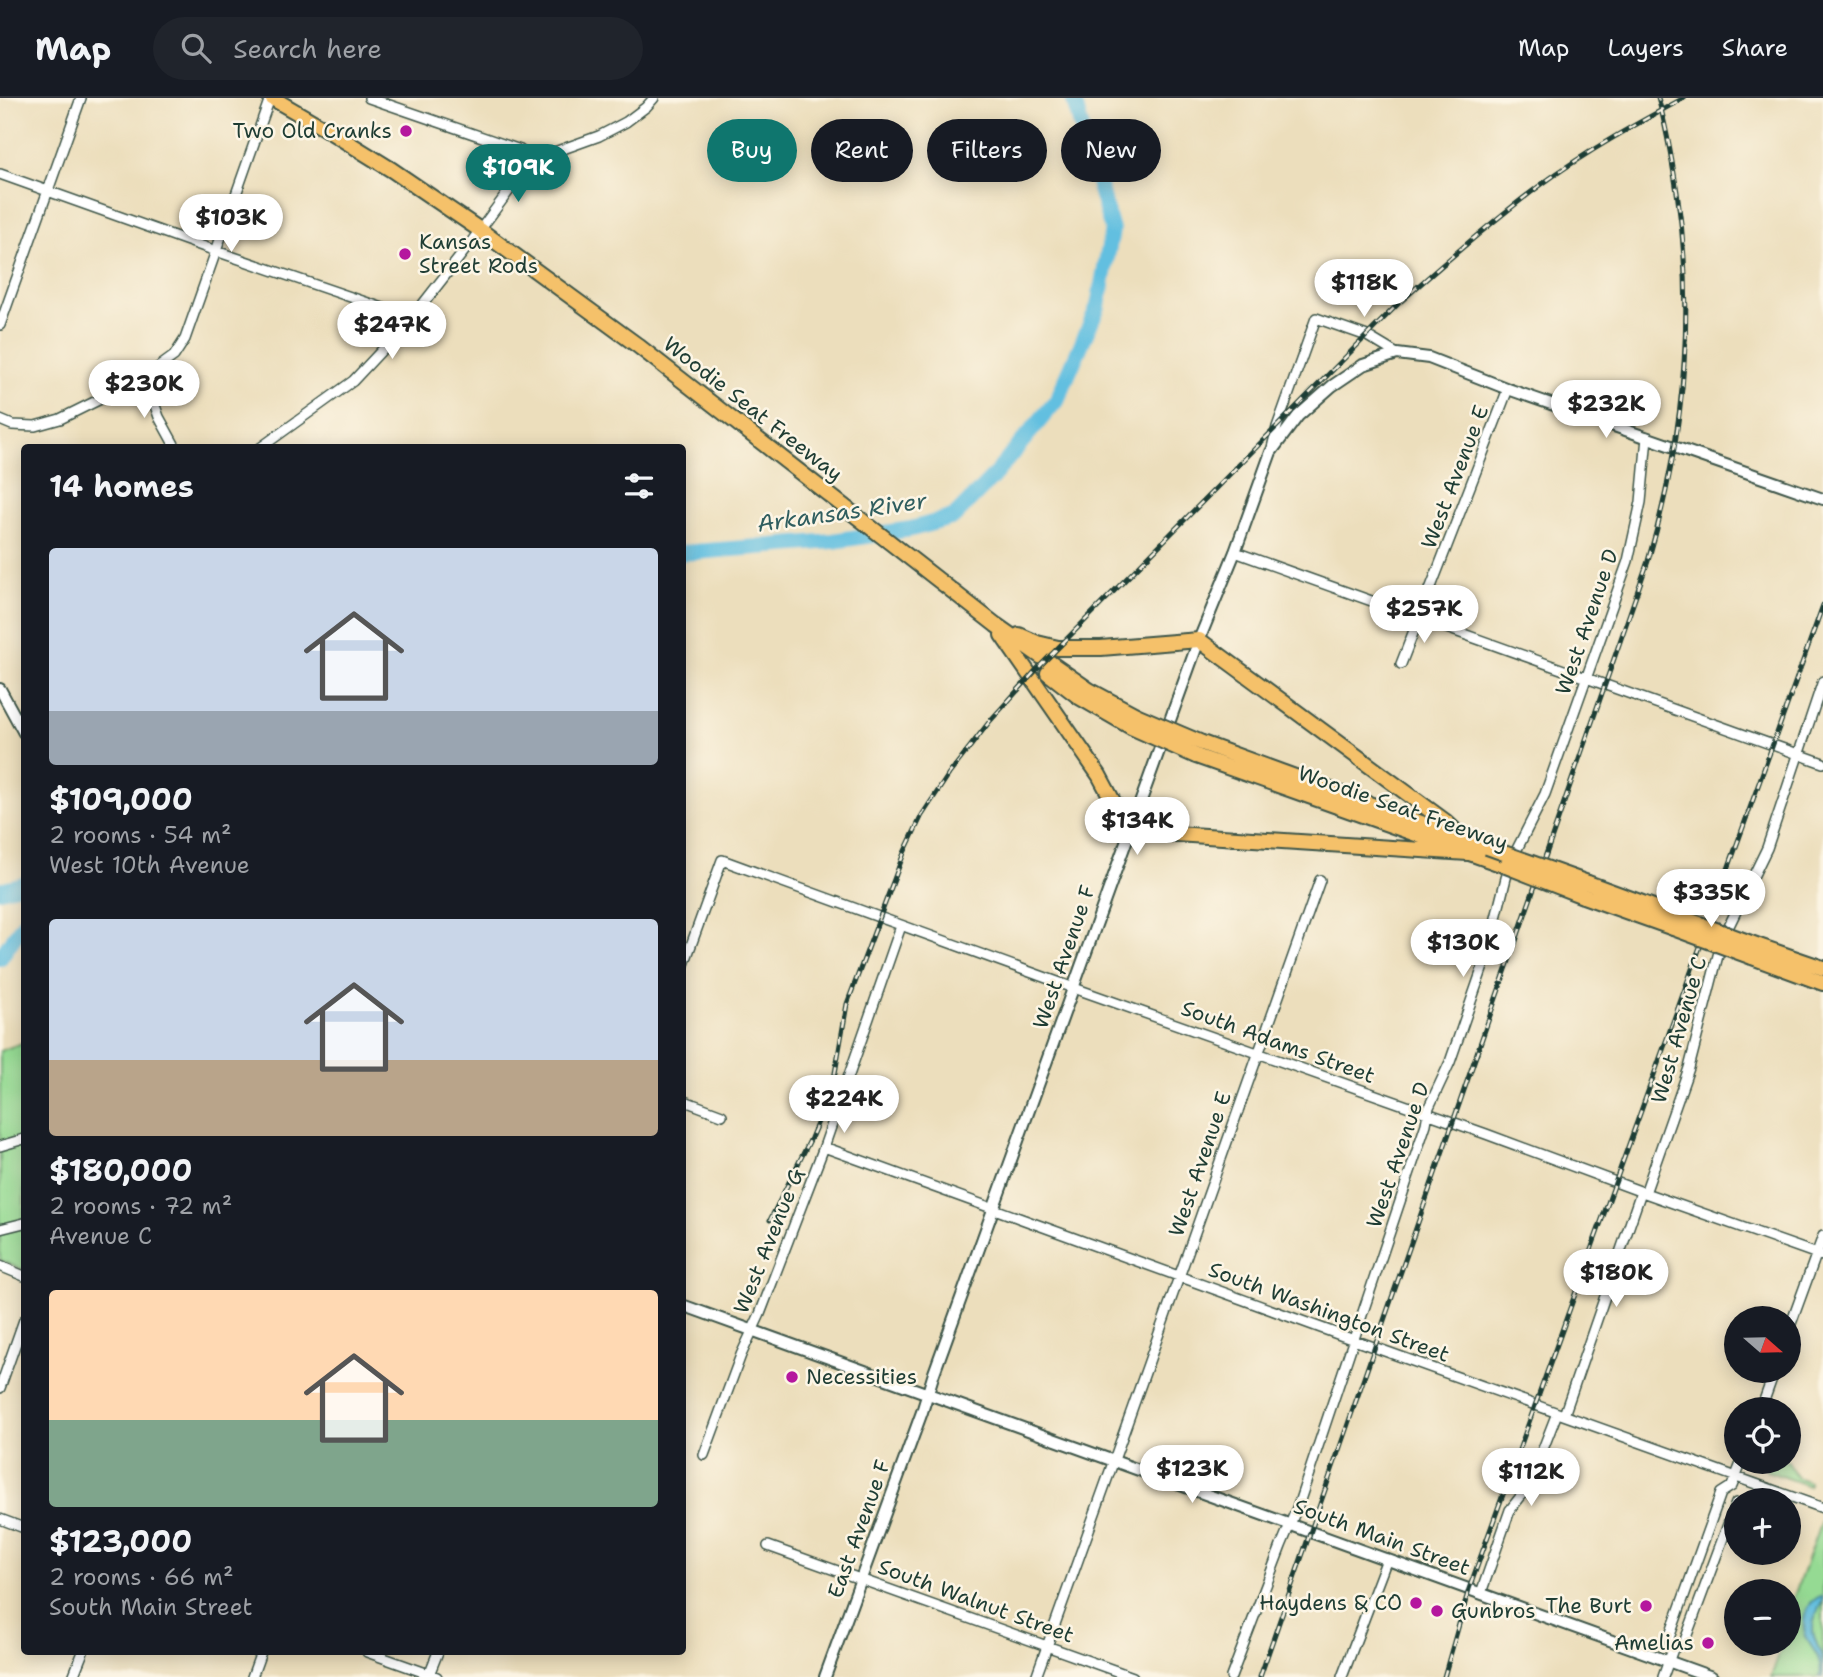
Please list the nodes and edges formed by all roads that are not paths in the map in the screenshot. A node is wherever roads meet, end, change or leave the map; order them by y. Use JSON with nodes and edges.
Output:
{"nodes":[{"id":1,"x":81,"y":98,"type":"edge"},
{"id":2,"x":271,"y":98,"type":"edge"},
{"id":3,"x":369,"y":98,"type":"edge"},
{"id":4,"x":654,"y":98,"type":"edge"},
{"id":5,"x":536,"y":162,"type":"junction"},
{"id":6,"x":0,"y":174,"type":"edge"},
{"id":7,"x":48,"y":191,"type":"junction"},
{"id":8,"x":480,"y":230,"type":"junction"},
{"id":9,"x":216,"y":251,"type":"junction"},
{"id":10,"x":412,"y":318,"type":"junction"},
{"id":11,"x":0,"y":326,"type":"edge"},
{"id":12,"x":1397,"y":354,"type":"junction"},
{"id":13,"x":145,"y":377,"type":"junction"},
{"id":14,"x":1508,"y":389,"type":"junction"},
{"id":15,"x":0,"y":420,"type":"edge"},
{"id":16,"x":1647,"y":437,"type":"junction"},
{"id":17,"x":174,"y":444,"type":"edge"},
{"id":18,"x":266,"y":444,"type":"edge"},
{"id":19,"x":1271,"y":452,"type":"junction"},
{"id":20,"x":1823,"y":499,"type":"edge"},
{"id":21,"x":1235,"y":552,"type":"junction"},
{"id":22,"x":1419,"y":616,"type":"junction"},
{"id":23,"x":996,"y":625,"type":"junction"},
{"id":24,"x":1199,"y":640,"type":"junction"},
{"id":25,"x":1401,"y":664,"type":"dead end"},
{"id":26,"x":1587,"y":679,"type":"junction"},
{"id":27,"x":1823,"y":681,"type":"edge"},
{"id":28,"x":0,"y":689,"type":"edge"},
{"id":29,"x":21,"y":728,"type":"edge"},
{"id":30,"x":1799,"y":755,"type":"junction"},
{"id":31,"x":1823,"y":763,"type":"edge"},
{"id":32,"x":1129,"y":831,"type":"junction"},
{"id":33,"x":1466,"y":846,"type":"junction"},
{"id":34,"x":1320,"y":880,"type":"dead end"},
{"id":35,"x":901,"y":926,"type":"junction"},
{"id":36,"x":1756,"y":952,"type":"junction"},
{"id":37,"x":686,"y":959,"type":"edge"},
{"id":38,"x":1823,"y":968,"type":"edge"},
{"id":39,"x":1823,"y":982,"type":"edge"},
{"id":40,"x":1074,"y":988,"type":"junction"},
{"id":41,"x":1258,"y":1053,"type":"junction"},
{"id":42,"x":686,"y":1102,"type":"edge"},
{"id":43,"x":1427,"y":1114,"type":"junction"},
{"id":44,"x":722,"y":1115,"type":"dead end"},
{"id":45,"x":21,"y":1140,"type":"edge"},
{"id":46,"x":0,"y":1146,"type":"edge"},
{"id":47,"x":824,"y":1147,"type":"junction"},
{"id":48,"x":1643,"y":1193,"type":"junction"},
{"id":49,"x":995,"y":1209,"type":"junction"},
{"id":50,"x":21,"y":1224,"type":"edge"},
{"id":51,"x":0,"y":1229,"type":"edge"},
{"id":52,"x":1823,"y":1236,"type":"edge"},
{"id":53,"x":1820,"y":1255,"type":"edge"},
{"id":54,"x":0,"y":1266,"type":"edge"},
{"id":55,"x":21,"y":1275,"type":"edge"},
{"id":56,"x":1179,"y":1276,"type":"junction"},
{"id":57,"x":686,"y":1306,"type":"edge"},
{"id":58,"x":1799,"y":1306,"type":"edge"},
{"id":59,"x":21,"y":1328,"type":"edge"},
{"id":60,"x":752,"y":1331,"type":"junction"},
{"id":61,"x":1354,"y":1340,"type":"junction"},
{"id":62,"x":0,"y":1388,"type":"edge"},
{"id":63,"x":928,"y":1394,"type":"junction"},
{"id":64,"x":1560,"y":1414,"type":"junction"},
{"id":65,"x":704,"y":1455,"type":"dead end"},
{"id":66,"x":1114,"y":1460,"type":"junction"},
{"id":67,"x":1736,"y":1476,"type":"junction"},
{"id":68,"x":1732,"y":1486,"type":"joint"},
{"id":69,"x":1823,"y":1508,"type":"edge"},
{"id":70,"x":0,"y":1519,"type":"edge"},
{"id":71,"x":1290,"y":1524,"type":"junction"},
{"id":72,"x":21,"y":1527,"type":"edge"},
{"id":73,"x":1724,"y":1536,"type":"edge"},
{"id":74,"x":768,"y":1546,"type":"dead end"},
{"id":75,"x":1387,"y":1559,"type":"junction"},
{"id":76,"x":862,"y":1578,"type":"junction"},
{"id":77,"x":1481,"y":1593,"type":"junction"},
{"id":78,"x":1047,"y":1645,"type":"junction"},
{"id":79,"x":1673,"y":1649,"type":"junction"},
{"id":80,"x":82,"y":1655,"type":"edge"},
{"id":81,"x":260,"y":1655,"type":"edge"},
{"id":82,"x":375,"y":1655,"type":"edge"},
{"id":83,"x":437,"y":1655,"type":"edge"},
{"id":84,"x":1669,"y":1661,"type":"junction"},
{"id":85,"x":432,"y":1676,"type":"edge"},
{"id":86,"x":74,"y":1677,"type":"edge"},
{"id":87,"x":252,"y":1677,"type":"edge"},
{"id":88,"x":825,"y":1677,"type":"edge"},
{"id":89,"x":1036,"y":1677,"type":"edge"},
{"id":90,"x":1132,"y":1677,"type":"edge"},
{"id":91,"x":1231,"y":1677,"type":"edge"},
{"id":92,"x":1342,"y":1677,"type":"edge"},
{"id":93,"x":1663,"y":1677,"type":"edge"},
{"id":94,"x":1712,"y":1677,"type":"edge"}],
"edges":[{"from":1,"to":7,"type":"street"},
{"from":2,"to":8,"type":"main road","name":"Woodie Seat Freeway"},
{"from":2,"to":9,"type":"street"},
{"from":3,"to":5,"type":"street"},
{"from":4,"to":5,"type":"street"},
{"from":5,"to":8,"type":"street"},
{"from":6,"to":7,"type":"street"},
{"from":7,"to":9,"type":"street"},
{"from":7,"to":11,"type":"street"},
{"from":8,"to":10,"type":"street"},
{"from":8,"to":23,"type":"main road","name":"Woodie Seat Freeway"},
{"from":9,"to":10,"type":"street"},
{"from":9,"to":13,"type":"street"},
{"from":10,"to":18,"type":"street"},
{"from":12,"to":14,"type":"street"},
{"from":12,"to":19,"type":"street","name":"West Avenue F"},
{"from":12,"to":19,"type":"street"},
{"from":13,"to":15,"type":"street"},
{"from":13,"to":17,"type":"street"},
{"from":14,"to":16,"type":"street"},
{"from":14,"to":22,"type":"street","name":"West Avenue E"},
{"from":16,"to":20,"type":"street"},
{"from":16,"to":26,"type":"street","name":"West Avenue D"},
{"from":19,"to":21,"type":"street","name":"West Avenue F"},
{"from":21,"to":22,"type":"street"},
{"from":21,"to":24,"type":"street","name":"West Avenue F"},
{"from":22,"to":25,"type":"street","name":"West Avenue E"},
{"from":22,"to":26,"type":"street"},
{"from":23,"to":24,"type":"main road"},
{"from":23,"to":32,"type":"main road"},
{"from":23,"to":33,"type":"main road","name":"Woodie Seat Freeway","bridge":true},
{"from":24,"to":32,"type":"street","name":"West Avenue F"},
{"from":24,"to":33,"type":"main road"},
{"from":26,"to":30,"type":"street"},
{"from":26,"to":43,"type":"street","name":"West Avenue D"},
{"from":27,"to":30,"type":"street","name":"West Avenue C"},
{"from":28,"to":29,"type":"street"},
{"from":30,"to":31,"type":"street"},
{"from":30,"to":48,"type":"street","name":"West Avenue C"},
{"from":32,"to":33,"type":"main road"},
{"from":32,"to":40,"type":"street","name":"West Avenue F"},
{"from":33,"to":36,"type":"main road","name":"Woodie Seat Freeway","bridge":true},
{"from":34,"to":41,"type":"street","name":"West Avenue E"},
{"from":35,"to":37,"type":"street","name":"South Adams Street"},
{"from":35,"to":40,"type":"street","name":"South Adams Street"},
{"from":35,"to":47,"type":"street","name":"West Avenue G"},
{"from":36,"to":38,"type":"main road","name":"Woodie Seat Freeway"},
{"from":36,"to":39,"type":"main road","name":"Woodie Seat Freeway"},
{"from":40,"to":41,"type":"street","name":"South Adams Street"},
{"from":40,"to":49,"type":"street","name":"West Avenue F"},
{"from":41,"to":43,"type":"street","name":"South Adams Street"},
{"from":41,"to":56,"type":"street","name":"West Avenue E"},
{"from":42,"to":44,"type":"street"},
{"from":43,"to":48,"type":"street","name":"South Adams Street"},
{"from":43,"to":61,"type":"street","name":"West Avenue D"},
{"from":45,"to":46,"type":"street"},
{"from":47,"to":49,"type":"street","name":"South Washington Street"},
{"from":47,"to":60,"type":"street","name":"West Avenue G"},
{"from":48,"to":53,"type":"street","name":"South Adams Street"},
{"from":48,"to":64,"type":"street","name":"West Avenue C"},
{"from":49,"to":56,"type":"street","name":"South Washington Street"},
{"from":49,"to":63,"type":"street","name":"West Avenue F"},
{"from":50,"to":51,"type":"street"},
{"from":52,"to":53,"type":"street"},
{"from":53,"to":58,"type":"street"},
{"from":54,"to":55,"type":"street"},
{"from":56,"to":61,"type":"street","name":"South Washington Street"},
{"from":56,"to":66,"type":"street","name":"West Avenue E"},
{"from":57,"to":60,"type":"street","name":"South Main Street"},
{"from":59,"to":62,"type":"street"},
{"from":60,"to":63,"type":"street","name":"South Main Street"},
{"from":60,"to":65,"type":"street","name":"West Avenue G"},
{"from":61,"to":64,"type":"street","name":"South Washington Street"},
{"from":61,"to":71,"type":"street","name":"West Avenue D"},
{"from":63,"to":66,"type":"street","name":"South Main Street"},
{"from":63,"to":76,"type":"street","name":"East Avenue F"},
{"from":64,"to":67,"type":"street","name":"South Washington Street"},
{"from":64,"to":77,"type":"street","name":"West Avenue C"},
{"from":66,"to":71,"type":"street","name":"South Main Street"},
{"from":66,"to":78,"type":"street","name":"West Avenue E"},
{"from":67,"to":68,"type":"street"},
{"from":67,"to":69,"type":"street","name":"South Washington Street"},
{"from":68,"to":79,"type":"street"},
{"from":70,"to":72,"type":"street"},
{"from":71,"to":75,"type":"street","name":"South Main Street"},
{"from":71,"to":91,"type":"street","name":"West Avenue D"},
{"from":73,"to":79,"type":"street"},
{"from":74,"to":76,"type":"street","name":"South Walnut Street"},
{"from":75,"to":77,"type":"street","name":"South Main Street"},
{"from":75,"to":92,"type":"street"},
{"from":76,"to":78,"type":"street","name":"South Walnut Street"},
{"from":76,"to":88,"type":"street","name":"East Avenue F"},
{"from":77,"to":84,"type":"street","name":"South Main Street"},
{"from":78,"to":89,"type":"street","name":"West Avenue E"},
{"from":78,"to":90,"type":"street","name":"South Walnut Street"},
{"from":79,"to":84,"type":"street"},
{"from":80,"to":86,"type":"street"},
{"from":81,"to":87,"type":"street"},
{"from":82,"to":85,"type":"street"},
{"from":83,"to":85,"type":"street"},
{"from":84,"to":93,"type":"street"},
{"from":84,"to":94,"type":"street","name":"South Main Street"}]}
